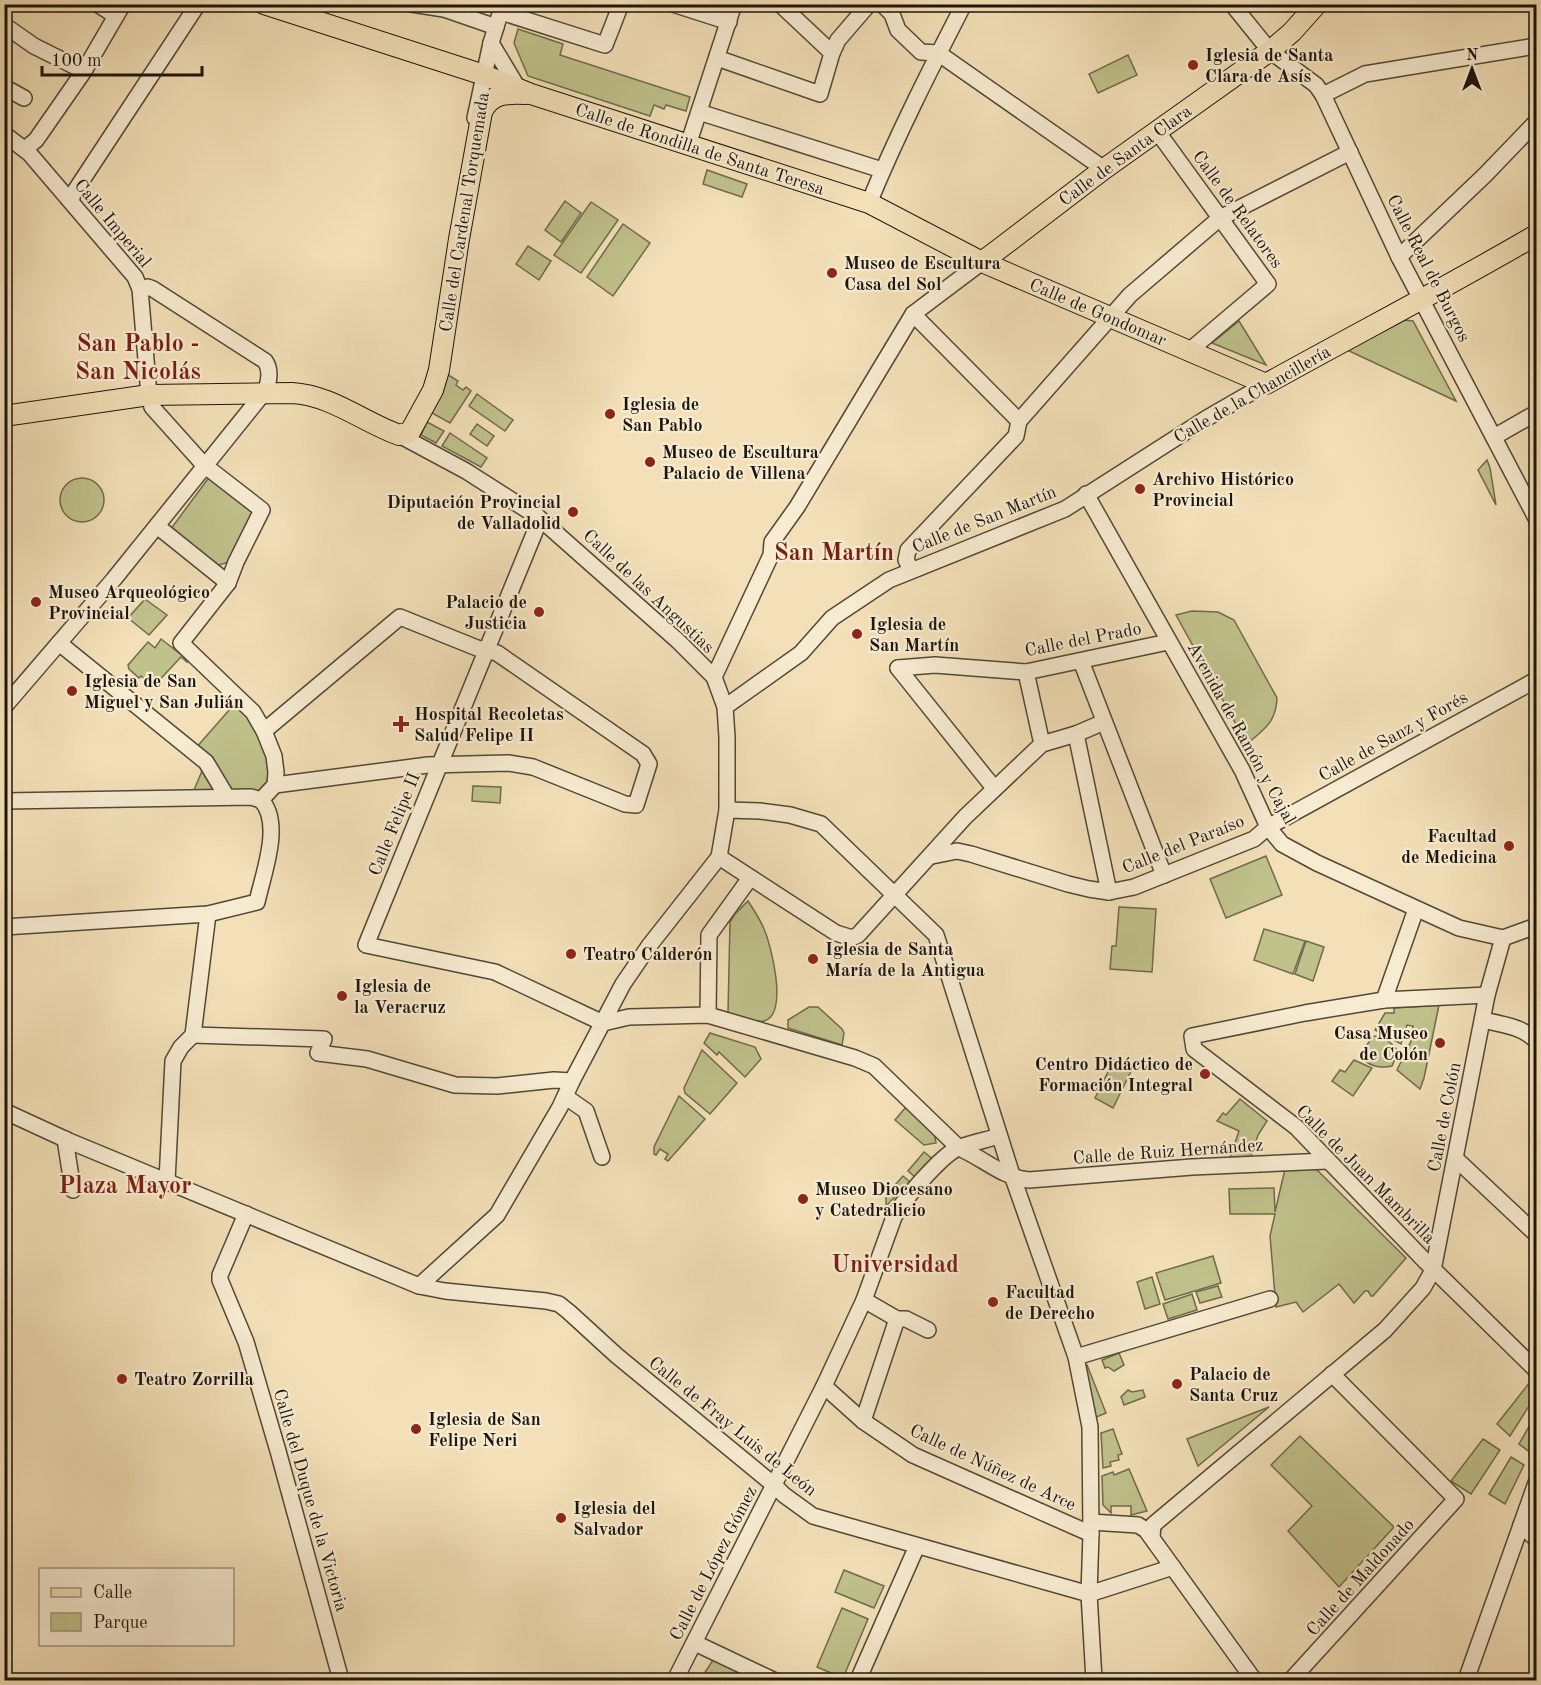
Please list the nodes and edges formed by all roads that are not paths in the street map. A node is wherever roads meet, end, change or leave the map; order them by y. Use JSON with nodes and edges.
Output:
{"nodes":[{"id":1,"x":97,"y":4,"type":"edge"},
{"id":2,"x":198,"y":4,"type":"edge"},
{"id":3,"x":264,"y":4,"type":"edge"},
{"id":4,"x":412,"y":4,"type":"edge"},
{"id":5,"x":621,"y":4,"type":"edge"},
{"id":6,"x":734,"y":4,"type":"edge"},
{"id":7,"x":780,"y":4,"type":"edge"},
{"id":8,"x":869,"y":4,"type":"edge"},
{"id":9,"x":882,"y":4,"type":"edge"},
{"id":10,"x":964,"y":4,"type":"edge"},
{"id":11,"x":1232,"y":4,"type":"edge"},
{"id":12,"x":1299,"y":4,"type":"edge"},
{"id":13,"x":1317,"y":4,"type":"edge"},
{"id":14,"x":676,"y":5,"type":"edge"},
{"id":15,"x":502,"y":8,"type":"edge"},
{"id":16,"x":119,"y":10,"type":"edge"},
{"id":17,"x":729,"y":22,"type":"junction"},
{"id":18,"x":4,"y":25,"type":"edge"},
{"id":19,"x":496,"y":27,"type":"junction"},
{"id":20,"x":491,"y":43,"type":"junction"},
{"id":21,"x":1536,"y":46,"type":"edge"},
{"id":22,"x":1270,"y":51,"type":"junction"},
{"id":23,"x":832,"y":52,"type":"junction"},
{"id":24,"x":938,"y":53,"type":"junction"},
{"id":25,"x":717,"y":58,"type":"junction"},
{"id":26,"x":84,"y":71,"type":"junction"},
{"id":27,"x":484,"y":75,"type":"junction"},
{"id":28,"x":4,"y":87,"type":"edge"},
{"id":29,"x":525,"y":91,"type":"junction"},
{"id":30,"x":1323,"y":95,"type":"junction"},
{"id":31,"x":24,"y":98,"type":"dead end"},
{"id":32,"x":482,"y":112,"type":"junction"},
{"id":33,"x":699,"y":112,"type":"junction"},
{"id":34,"x":1536,"y":122,"type":"edge"},
{"id":35,"x":1158,"y":131,"type":"junction"},
{"id":36,"x":4,"y":134,"type":"edge"},
{"id":37,"x":688,"y":145,"type":"junction"},
{"id":38,"x":26,"y":149,"type":"junction"},
{"id":39,"x":1350,"y":152,"type":"junction"},
{"id":40,"x":1104,"y":169,"type":"junction"},
{"id":41,"x":882,"y":170,"type":"junction"},
{"id":42,"x":70,"y":201,"type":"junction"},
{"id":43,"x":869,"y":203,"type":"junction"},
{"id":44,"x":1220,"y":218,"type":"junction"},
{"id":45,"x":1536,"y":235,"type":"edge"},
{"id":46,"x":1399,"y":257,"type":"junction"},
{"id":47,"x":982,"y":262,"type":"junction"},
{"id":48,"x":140,"y":289,"type":"junction"},
{"id":49,"x":1422,"y":299,"type":"junction"},
{"id":50,"x":913,"y":314,"type":"junction"},
{"id":51,"x":1111,"y":318,"type":"junction"},
{"id":52,"x":441,"y":346,"type":"junction"},
{"id":53,"x":1189,"y":351,"type":"junction"},
{"id":54,"x":1266,"y":384,"type":"junction"},
{"id":55,"x":263,"y":394,"type":"junction"},
{"id":56,"x":148,"y":395,"type":"junction"},
{"id":57,"x":1536,"y":413,"type":"edge"},
{"id":58,"x":4,"y":416,"type":"edge"},
{"id":59,"x":1019,"y":421,"type":"junction"},
{"id":60,"x":407,"y":437,"type":"junction"},
{"id":61,"x":1494,"y":437,"type":"junction"},
{"id":62,"x":204,"y":465,"type":"junction"},
{"id":63,"x":1086,"y":494,"type":"junction"},
{"id":64,"x":1534,"y":508,"type":"edge"},
{"id":65,"x":538,"y":517,"type":"junction"},
{"id":66,"x":157,"y":526,"type":"junction"},
{"id":67,"x":911,"y":569,"type":"junction"},
{"id":68,"x":228,"y":583,"type":"junction"},
{"id":69,"x":1168,"y":642,"type":"junction"},
{"id":70,"x":59,"y":644,"type":"junction"},
{"id":71,"x":487,"y":650,"type":"junction"},
{"id":72,"x":1081,"y":661,"type":"junction"},
{"id":73,"x":1026,"y":672,"type":"junction"},
{"id":74,"x":714,"y":677,"type":"junction"},
{"id":75,"x":1536,"y":680,"type":"edge"},
{"id":76,"x":4,"y":706,"type":"edge"},
{"id":77,"x":725,"y":707,"type":"junction"},
{"id":78,"x":1104,"y":722,"type":"junction"},
{"id":79,"x":264,"y":731,"type":"junction"},
{"id":80,"x":1076,"y":734,"type":"junction"},
{"id":81,"x":1042,"y":744,"type":"junction"},
{"id":82,"x":439,"y":764,"type":"junction"},
{"id":83,"x":274,"y":785,"type":"junction"},
{"id":84,"x":994,"y":788,"type":"junction"},
{"id":85,"x":227,"y":797,"type":"junction"},
{"id":86,"x":261,"y":800,"type":"junction"},
{"id":87,"x":4,"y":801,"type":"edge"},
{"id":88,"x":727,"y":810,"type":"junction"},
{"id":89,"x":965,"y":817,"type":"junction"},
{"id":90,"x":1268,"y":827,"type":"junction"},
{"id":91,"x":971,"y":854,"type":"junction"},
{"id":92,"x":932,"y":856,"type":"junction"},
{"id":93,"x":719,"y":857,"type":"junction"},
{"id":94,"x":1164,"y":875,"type":"junction"},
{"id":95,"x":750,"y":878,"type":"junction"},
{"id":96,"x":1109,"y":892,"type":"junction"},
{"id":97,"x":895,"y":895,"type":"junction"},
{"id":98,"x":1416,"y":909,"type":"junction"},
{"id":99,"x":208,"y":914,"type":"junction"},
{"id":100,"x":1536,"y":926,"type":"edge"},
{"id":101,"x":4,"y":927,"type":"edge"},
{"id":102,"x":1503,"y":938,"type":"junction"},
{"id":103,"x":623,"y":984,"type":"junction"},
{"id":104,"x":1487,"y":995,"type":"junction"},
{"id":105,"x":1384,"y":1000,"type":"junction"},
{"id":106,"x":708,"y":1015,"type":"junction"},
{"id":107,"x":629,"y":1017,"type":"junction"},
{"id":108,"x":1483,"y":1020,"type":"junction"},
{"id":109,"x":603,"y":1023,"type":"junction"},
{"id":110,"x":193,"y":1035,"type":"junction"},
{"id":111,"x":1536,"y":1041,"type":"edge"},
{"id":112,"x":572,"y":1081,"type":"junction"},
{"id":113,"x":566,"y":1097,"type":"junction"},
{"id":114,"x":4,"y":1110,"type":"edge"},
{"id":115,"x":999,"y":1136,"type":"junction"},
{"id":116,"x":65,"y":1139,"type":"junction"},
{"id":117,"x":959,"y":1148,"type":"junction"},
{"id":118,"x":600,"y":1151,"type":"dead end"},
{"id":119,"x":1006,"y":1159,"type":"junction"},
{"id":120,"x":1456,"y":1159,"type":"junction"},
{"id":121,"x":1327,"y":1161,"type":"junction"},
{"id":122,"x":990,"y":1165,"type":"junction"},
{"id":123,"x":1013,"y":1178,"type":"junction"},
{"id":124,"x":167,"y":1181,"type":"junction"},
{"id":125,"x":73,"y":1190,"type":"dead end"},
{"id":126,"x":246,"y":1214,"type":"junction"},
{"id":127,"x":1536,"y":1234,"type":"edge"},
{"id":128,"x":1433,"y":1270,"type":"junction"},
{"id":129,"x":419,"y":1286,"type":"junction"},
{"id":130,"x":1270,"y":1299,"type":"dead end"},
{"id":131,"x":864,"y":1300,"type":"junction"},
{"id":132,"x":897,"y":1319,"type":"junction"},
{"id":133,"x":928,"y":1330,"type":"dead end"},
{"id":134,"x":1076,"y":1357,"type":"junction"},
{"id":135,"x":1536,"y":1370,"type":"edge"},
{"id":136,"x":1332,"y":1374,"type":"junction"},
{"id":137,"x":824,"y":1386,"type":"junction"},
{"id":138,"x":863,"y":1421,"type":"junction"},
{"id":139,"x":1536,"y":1483,"type":"edge"},
{"id":140,"x":774,"y":1485,"type":"junction"},
{"id":141,"x":1521,"y":1525,"type":"junction"},
{"id":142,"x":1091,"y":1528,"type":"junction"},
{"id":143,"x":1152,"y":1537,"type":"junction"},
{"id":144,"x":1536,"y":1539,"type":"edge"},
{"id":145,"x":917,"y":1546,"type":"junction"},
{"id":146,"x":1173,"y":1567,"type":"junction"},
{"id":147,"x":1089,"y":1594,"type":"junction"},
{"id":148,"x":695,"y":1643,"type":"junction"},
{"id":149,"x":341,"y":1680,"type":"edge"},
{"id":150,"x":675,"y":1680,"type":"edge"},
{"id":151,"x":773,"y":1680,"type":"edge"},
{"id":152,"x":858,"y":1680,"type":"edge"},
{"id":153,"x":1094,"y":1680,"type":"edge"},
{"id":154,"x":1254,"y":1680,"type":"edge"},
{"id":155,"x":1292,"y":1680,"type":"edge"},
{"id":156,"x":1466,"y":1680,"type":"edge"}],
"edges":[{"from":1,"to":16,"type":"street"},
{"from":2,"to":42,"type":"street"},
{"from":3,"to":27,"type":"main road","name":"Calle de Rondilla de Santa Teresa"},
{"from":4,"to":19,"type":"street"},
{"from":5,"to":15,"type":"street"},
{"from":6,"to":17,"type":"street"},
{"from":7,"to":23,"type":"street"},
{"from":8,"to":23,"type":"street"},
{"from":9,"to":24,"type":"street"},
{"from":10,"to":24,"type":"street"},
{"from":11,"to":22,"type":"street","name":"Calle Real de Burgos"},
{"from":12,"to":22,"type":"main road"},
{"from":13,"to":22,"type":"main road","name":"Calle de Santa Clara"},
{"from":14,"to":17,"type":"street"},
{"from":15,"to":19,"type":"street","name":"Calle del Cardenal Torquemada"},
{"from":16,"to":26,"type":"street"},
{"from":17,"to":25,"type":"street"},
{"from":18,"to":26,"type":"street"},
{"from":19,"to":20,"type":"street","name":"Calle del Cardenal Torquemada"},
{"from":20,"to":27,"type":"street","name":"Calle del Cardenal Torquemada"},
{"from":20,"to":29,"type":"street","name":"Calle del Cardenal Torquemada"},
{"from":21,"to":30,"type":"street"},
{"from":22,"to":30,"type":"street","name":"Calle Real de Burgos"},
{"from":22,"to":35,"type":"main road","name":"Calle de Santa Clara"},
{"from":23,"to":25,"type":"street"},
{"from":24,"to":40,"type":"street"},
{"from":24,"to":41,"type":"street"},
{"from":25,"to":33,"type":"street"},
{"from":26,"to":38,"type":"street"},
{"from":27,"to":29,"type":"main road","name":"Calle de Rondilla de Santa Teresa"},
{"from":27,"to":32,"type":"street","name":"Calle del Cardenal Torquemada"},
{"from":27,"to":52,"type":"street","name":"Calle del Cardenal Torquemada"},
{"from":28,"to":31,"type":"street"},
{"from":29,"to":32,"type":"main road","name":"Calle de Rondilla de Santa Teresa"},
{"from":29,"to":37,"type":"main road","name":"Calle de Rondilla de Santa Teresa"},
{"from":30,"to":39,"type":"street","name":"Calle Real de Burgos"},
{"from":32,"to":52,"type":"main road","name":"Calle del Cardenal Torquemada"},
{"from":33,"to":37,"type":"street"},
{"from":33,"to":41,"type":"street"},
{"from":34,"to":46,"type":"street"},
{"from":35,"to":40,"type":"main road","name":"Calle de Santa Clara"},
{"from":35,"to":44,"type":"street","name":"Calle de Relatores"},
{"from":36,"to":38,"type":"street","name":"Calle Imperial"},
{"from":37,"to":43,"type":"main road","name":"Calle de Rondilla de Santa Teresa"},
{"from":38,"to":42,"type":"street","name":"Calle Imperial"},
{"from":39,"to":44,"type":"street"},
{"from":39,"to":46,"type":"street","name":"Calle Real de Burgos"},
{"from":40,"to":47,"type":"main road","name":"Calle de Santa Clara"},
{"from":41,"to":43,"type":"street"},
{"from":42,"to":48,"type":"street","name":"Calle Imperial"},
{"from":43,"to":47,"type":"main road","name":"Calle de Gondomar"},
{"from":44,"to":51,"type":"street"},
{"from":44,"to":53,"type":"street","name":"Calle de Relatores"},
{"from":45,"to":49,"type":"main road","name":"Calle de la Chancillería"},
{"from":46,"to":49,"type":"street","name":"Calle Real de Burgos"},
{"from":47,"to":50,"type":"street"},
{"from":47,"to":51,"type":"main road","name":"Calle de Gondomar"},
{"from":48,"to":55,"type":"street"},
{"from":48,"to":56,"type":"street","name":"Calle Imperial"},
{"from":49,"to":54,"type":"main road","name":"Calle de la Chancillería"},
{"from":49,"to":61,"type":"street","name":"Calle Real de Burgos"},
{"from":50,"to":59,"type":"street"},
{"from":50,"to":74,"type":"street"},
{"from":51,"to":53,"type":"main road","name":"Calle de Gondomar"},
{"from":51,"to":59,"type":"street"},
{"from":52,"to":60,"type":"main road"},
{"from":53,"to":54,"type":"main road","name":"Calle de Gondomar"},
{"from":54,"to":63,"type":"street","name":"Calle de la Chancillería"},
{"from":55,"to":56,"type":"main road"},
{"from":55,"to":60,"type":"main road"},
{"from":55,"to":62,"type":"street"},
{"from":56,"to":58,"type":"main road"},
{"from":56,"to":62,"type":"street"},
{"from":57,"to":61,"type":"street"},
{"from":59,"to":67,"type":"street"},
{"from":60,"to":65,"type":"street","name":"Calle de las Angustias"},
{"from":61,"to":64,"type":"street","name":"Calle Real de Burgos"},
{"from":62,"to":66,"type":"street"},
{"from":62,"to":68,"type":"street"},
{"from":63,"to":67,"type":"street","name":"Calle de San Martín"},
{"from":63,"to":69,"type":"street","name":"Avenida de Ramón y Cajal"},
{"from":65,"to":71,"type":"street","name":"Calle Felipe II"},
{"from":65,"to":74,"type":"street","name":"Calle de las Angustias"},
{"from":66,"to":68,"type":"street"},
{"from":66,"to":70,"type":"street"},
{"from":67,"to":77,"type":"street","name":"Calle de San Martín"},
{"from":68,"to":79,"type":"street"},
{"from":69,"to":72,"type":"street","name":"Calle del Prado"},
{"from":69,"to":90,"type":"street","name":"Avenida de Ramón y Cajal"},
{"from":70,"to":76,"type":"street"},
{"from":70,"to":85,"type":"street"},
{"from":71,"to":79,"type":"street"},
{"from":71,"to":82,"type":"street","name":"Calle Felipe II"},
{"from":71,"to":82,"type":"street"},
{"from":72,"to":73,"type":"street","name":"Calle del Prado"},
{"from":72,"to":78,"type":"street"},
{"from":73,"to":81,"type":"street"},
{"from":73,"to":84,"type":"street","name":"Calle del Prado"},
{"from":74,"to":77,"type":"street","name":"Calle de las Angustias"},
{"from":75,"to":90,"type":"street","name":"Calle de Sanz y Forés"},
{"from":77,"to":88,"type":"street","name":"Calle de las Angustias"},
{"from":78,"to":80,"type":"street"},
{"from":78,"to":94,"type":"street"},
{"from":79,"to":83,"type":"street"},
{"from":80,"to":81,"type":"street"},
{"from":80,"to":96,"type":"street"},
{"from":81,"to":84,"type":"street"},
{"from":82,"to":83,"type":"street"},
{"from":82,"to":109,"type":"street","name":"Calle Felipe II"},
{"from":83,"to":86,"type":"street"},
{"from":84,"to":89,"type":"street"},
{"from":85,"to":86,"type":"street"},
{"from":85,"to":87,"type":"street"},
{"from":86,"to":99,"type":"street"},
{"from":88,"to":93,"type":"street","name":"Calle de las Angustias"},
{"from":88,"to":97,"type":"street"},
{"from":89,"to":91,"type":"street"},
{"from":89,"to":92,"type":"street"},
{"from":90,"to":94,"type":"street","name":"Calle del Paraíso"},
{"from":90,"to":98,"type":"street","name":"Avenida de Ramón y Cajal"},
{"from":91,"to":92,"type":"street","name":"Calle del Paraíso"},
{"from":91,"to":96,"type":"street","name":"Calle del Paraíso"},
{"from":92,"to":97,"type":"street"},
{"from":93,"to":95,"type":"street"},
{"from":93,"to":103,"type":"street","name":"Calle de las Angustias"},
{"from":94,"to":96,"type":"street","name":"Calle del Paraíso"},
{"from":95,"to":97,"type":"street"},
{"from":95,"to":106,"type":"street"},
{"from":97,"to":115,"type":"street"},
{"from":98,"to":102,"type":"street","name":"Avenida de Ramón y Cajal"},
{"from":98,"to":105,"type":"street"},
{"from":99,"to":101,"type":"street"},
{"from":99,"to":110,"type":"street"},
{"from":100,"to":102,"type":"street"},
{"from":102,"to":104,"type":"street","name":"Calle de Colón"},
{"from":103,"to":107,"type":"street"},
{"from":103,"to":109,"type":"street","name":"Calle de las Angustias"},
{"from":104,"to":105,"type":"street"},
{"from":104,"to":108,"type":"street","name":"Calle de Colón"},
{"from":105,"to":121,"type":"street","name":"Calle de Juan Mambrilla"},
{"from":106,"to":107,"type":"street"},
{"from":106,"to":117,"type":"street"},
{"from":107,"to":109,"type":"street"},
{"from":108,"to":111,"type":"street"},
{"from":108,"to":120,"type":"street","name":"Calle de Colón"},
{"from":109,"to":112,"type":"street","name":"Calle de las Angustias"},
{"from":110,"to":112,"type":"street"},
{"from":110,"to":124,"type":"street"},
{"from":112,"to":113,"type":"street","name":"Calle de las Angustias"},
{"from":113,"to":118,"type":"street"},
{"from":113,"to":129,"type":"street","name":"Calle de las Angustias"},
{"from":114,"to":116,"type":"street","name":"Calle de Fray Luis de León"},
{"from":115,"to":117,"type":"street"},
{"from":115,"to":119,"type":"street"},
{"from":116,"to":124,"type":"street","name":"Calle de Fray Luis de León"},
{"from":116,"to":125,"type":"street"},
{"from":117,"to":122,"type":"street"},
{"from":117,"to":131,"type":"street","name":"Calle de López Gómez"},
{"from":119,"to":122,"type":"street"},
{"from":119,"to":123,"type":"street"},
{"from":120,"to":127,"type":"street"},
{"from":120,"to":128,"type":"street","name":"Calle de Colón"},
{"from":121,"to":123,"type":"street","name":"Calle de Ruiz Hernández"},
{"from":121,"to":128,"type":"street","name":"Calle de Juan Mambrilla"},
{"from":122,"to":123,"type":"street"},
{"from":123,"to":134,"type":"street"},
{"from":124,"to":126,"type":"street","name":"Calle de Fray Luis de León"},
{"from":126,"to":129,"type":"street","name":"Calle de Fray Luis de León"},
{"from":126,"to":149,"type":"street","name":"Calle del Duque de la Victoria"},
{"from":128,"to":135,"type":"street","name":"Calle de Juan Mambrilla"},
{"from":128,"to":136,"type":"street"},
{"from":129,"to":140,"type":"street","name":"Calle de Fray Luis de León"},
{"from":130,"to":134,"type":"street"},
{"from":131,"to":132,"type":"street"},
{"from":131,"to":137,"type":"street","name":"Calle de López Gómez"},
{"from":132,"to":133,"type":"street"},
{"from":132,"to":138,"type":"street"},
{"from":134,"to":142,"type":"street"},
{"from":136,"to":143,"type":"street"},
{"from":136,"to":155,"type":"street","name":"Calle de Maldonado"},
{"from":137,"to":138,"type":"street","name":"Calle de Núñez de Arce"},
{"from":137,"to":140,"type":"street","name":"Calle de López Gómez"},
{"from":138,"to":142,"type":"street","name":"Calle de Núñez de Arce"},
{"from":139,"to":141,"type":"street"},
{"from":140,"to":145,"type":"street","name":"Calle de Fray Luis de León"},
{"from":140,"to":148,"type":"street","name":"Calle de López Gómez"},
{"from":141,"to":144,"type":"street"},
{"from":141,"to":156,"type":"street"},
{"from":142,"to":143,"type":"street"},
{"from":142,"to":147,"type":"street"},
{"from":143,"to":146,"type":"street"},
{"from":145,"to":147,"type":"street","name":"Calle de Fray Luis de León"},
{"from":145,"to":152,"type":"street"},
{"from":146,"to":147,"type":"street"},
{"from":146,"to":154,"type":"street"},
{"from":147,"to":153,"type":"street"},
{"from":148,"to":150,"type":"street","name":"Calle de López Gómez"},
{"from":148,"to":151,"type":"street"}]}
